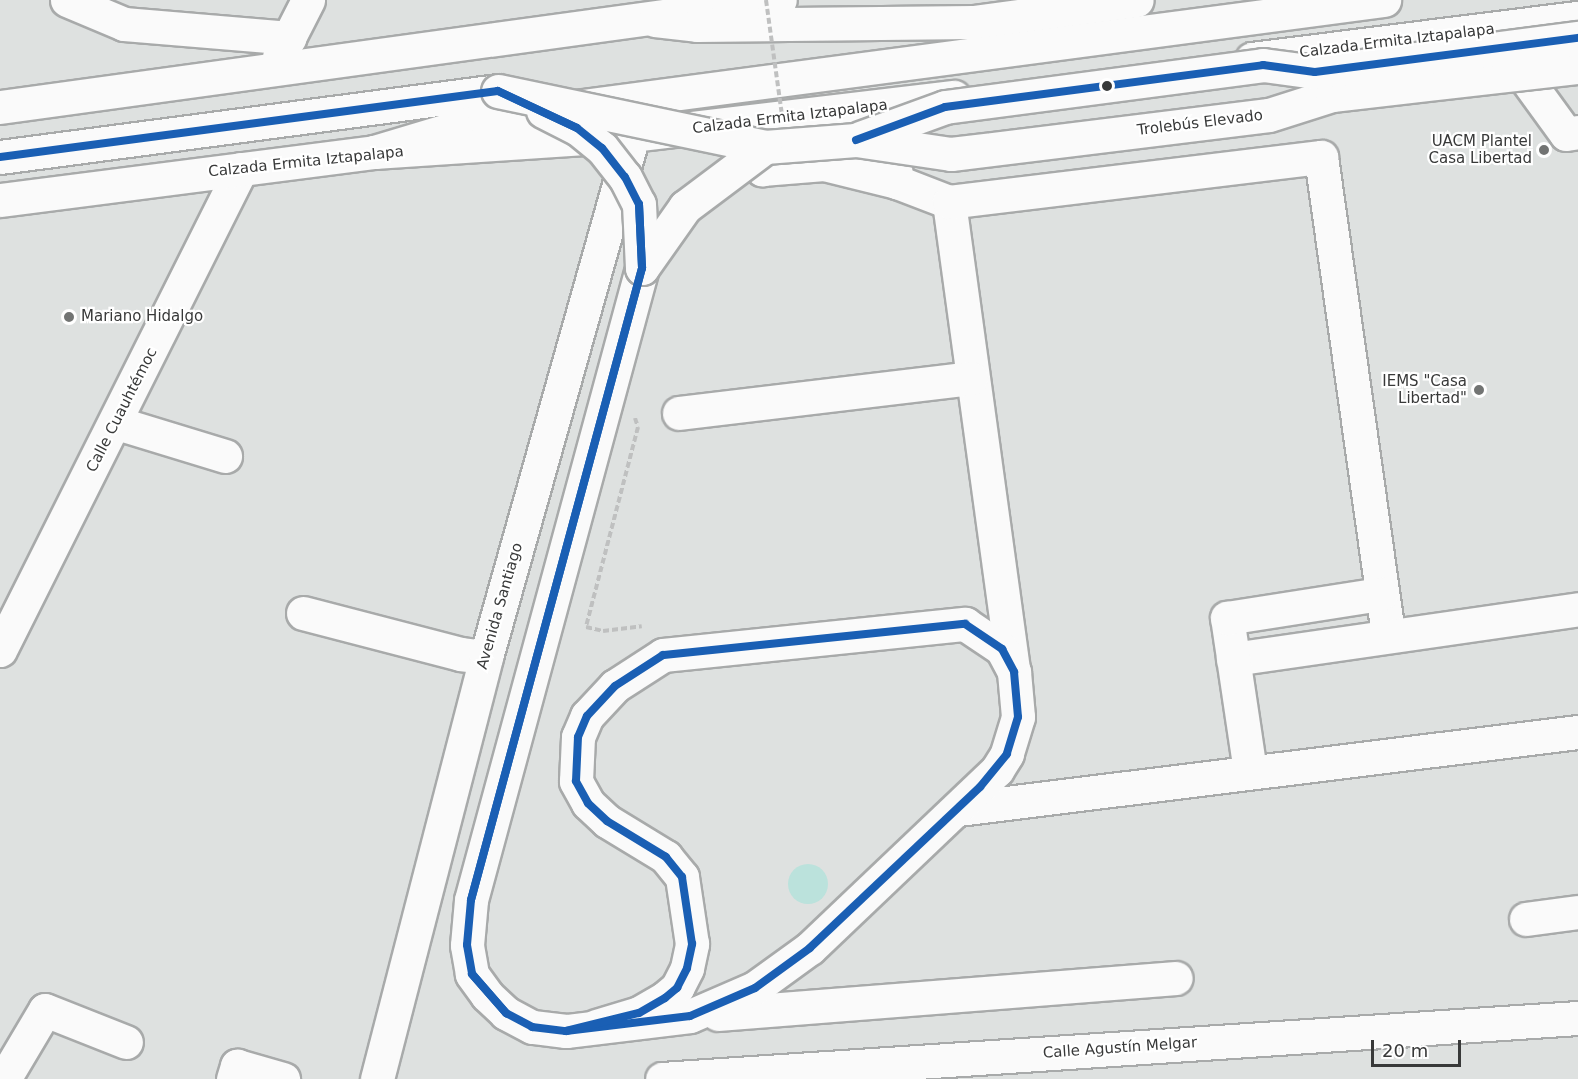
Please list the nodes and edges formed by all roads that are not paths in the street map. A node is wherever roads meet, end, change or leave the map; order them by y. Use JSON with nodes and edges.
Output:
{"nodes":[{"id":1,"x":308,"y":0,"type":"edge"},
{"id":2,"x":780,"y":0,"type":"edge"},
{"id":3,"x":1137,"y":0,"type":"edge"},
{"id":4,"x":1384,"y":0,"type":"edge"},
{"id":5,"x":72,"y":2,"type":"edge"},
{"id":6,"x":659,"y":10,"type":"edge"},
{"id":7,"x":129,"y":12,"type":"edge"},
{"id":8,"x":1578,"y":18,"type":"edge"},
{"id":9,"x":1506,"y":27,"type":"junction"},
{"id":10,"x":289,"y":38,"type":"junction"},
{"id":11,"x":1578,"y":38,"type":"edge"},
{"id":12,"x":1578,"y":67,"type":"edge"},
{"id":13,"x":271,"y":72,"type":"junction"},
{"id":14,"x":498,"y":92,"type":"junction"},
{"id":15,"x":886,"y":106,"type":"junction"},
{"id":16,"x":0,"y":107,"type":"edge"},
{"id":17,"x":768,"y":131,"type":"junction"},
{"id":18,"x":1578,"y":132,"type":"edge"},
{"id":19,"x":633,"y":135,"type":"junction"},
{"id":20,"x":856,"y":140,"type":"junction"},
{"id":21,"x":374,"y":153,"type":"junction"},
{"id":22,"x":0,"y":157,"type":"edge"},
{"id":23,"x":241,"y":169,"type":"junction"},
{"id":24,"x":897,"y":182,"type":"junction"},
{"id":25,"x":0,"y":200,"type":"edge"},
{"id":26,"x":950,"y":202,"type":"junction"},
{"id":27,"x":642,"y":268,"type":"junction"},
{"id":28,"x":971,"y":378,"type":"junction"},
{"id":29,"x":679,"y":413,"type":"dead end"},
{"id":30,"x":117,"y":423,"type":"junction"},
{"id":31,"x":225,"y":456,"type":"dead end"},
{"id":32,"x":1381,"y":594,"type":"junction"},
{"id":33,"x":1578,"y":609,"type":"edge"},
{"id":34,"x":303,"y":613,"type":"dead end"},
{"id":35,"x":1388,"y":634,"type":"junction"},
{"id":36,"x":0,"y":650,"type":"edge"},
{"id":37,"x":486,"y":657,"type":"junction"},
{"id":38,"x":1233,"y":659,"type":"junction"},
{"id":39,"x":1014,"y":672,"type":"junction"},
{"id":40,"x":1578,"y":732,"type":"edge"},
{"id":41,"x":1250,"y":771,"type":"junction"},
{"id":42,"x":958,"y":809,"type":"junction"},
{"id":43,"x":1578,"y":912,"type":"edge"},
{"id":44,"x":1526,"y":919,"type":"dead end"},
{"id":45,"x":1176,"y":978,"type":"dead end"},
{"id":46,"x":690,"y":1016,"type":"junction"},
{"id":47,"x":1578,"y":1018,"type":"edge"},
{"id":48,"x":596,"y":1026,"type":"junction"},
{"id":49,"x":126,"y":1042,"type":"dead end"},
{"id":50,"x":1045,"y":1066,"type":"edge"},
{"id":51,"x":4,"y":1070,"type":"edge"},
{"id":52,"x":865,"y":1072,"type":"edge"},
{"id":53,"x":233,"y":1079,"type":"edge"},
{"id":54,"x":283,"y":1079,"type":"edge"},
{"id":55,"x":377,"y":1079,"type":"edge"},
{"id":56,"x":662,"y":1079,"type":"edge"}],
"edges":[{"from":1,"to":10,"type":"main road"},
{"from":2,"to":6,"type":"main road"},
{"from":3,"to":6,"type":"main road"},
{"from":4,"to":21,"type":"main road"},
{"from":5,"to":7,"type":"main road"},
{"from":6,"to":13,"type":"main road"},
{"from":7,"to":10,"type":"main road"},
{"from":8,"to":9,"type":"main road","name":"Calzada Ermita Iztapalapa"},
{"from":9,"to":15,"type":"main road","name":"Calzada Ermita Iztapalapa"},
{"from":9,"to":18,"type":"main road"},
{"from":10,"to":13,"type":"main road"},
{"from":11,"to":20,"type":"main road","name":"Trolebús Elevado","bridge":true},
{"from":12,"to":20,"type":"main road","name":"Trolebús Elevado","bridge":true},
{"from":13,"to":16,"type":"main road"},
{"from":14,"to":17,"type":"main road","name":"Trolebús Elevado","bridge":true},
{"from":14,"to":22,"type":"main road","name":"Trolebús Elevado"},
{"from":14,"to":27,"type":"main road","bridge":true},
{"from":15,"to":17,"type":"main road","name":"Calzada Ermita Iztapalapa"},
{"from":15,"to":24,"type":"main road"},
{"from":17,"to":19,"type":"main road","name":"Calzada Ermita Iztapalapa"},
{"from":17,"to":20,"type":"main road","name":"Trolebús Elevado","bridge":true},
{"from":17,"to":24,"type":"main road"},
{"from":17,"to":27,"type":"main road","bridge":true},
{"from":19,"to":21,"type":"main road","name":"Calzada Ermita Iztapalapa"},
{"from":19,"to":37,"type":"main road","name":"Avenida Santiago"},
{"from":21,"to":23,"type":"main road","name":"Calzada Ermita Iztapalapa"},
{"from":23,"to":25,"type":"main road","name":"Calzada Ermita Iztapalapa"},
{"from":23,"to":30,"type":"main road","name":"Calle Cuauhtémoc"},
{"from":24,"to":26,"type":"main road"},
{"from":26,"to":28,"type":"main road"},
{"from":26,"to":32,"type":"main road"},
{"from":27,"to":48,"type":"main road"},
{"from":28,"to":29,"type":"main road"},
{"from":28,"to":39,"type":"main road"},
{"from":30,"to":31,"type":"main road"},
{"from":30,"to":36,"type":"main road","name":"Calle Cuauhtémoc"},
{"from":32,"to":35,"type":"main road"},
{"from":32,"to":38,"type":"main road"},
{"from":33,"to":35,"type":"main road"},
{"from":34,"to":37,"type":"main road"},
{"from":35,"to":38,"type":"main road"},
{"from":37,"to":55,"type":"main road","name":"Avenida Santiago"},
{"from":38,"to":41,"type":"main road"},
{"from":39,"to":42,"type":"main road"},
{"from":39,"to":48,"type":"main road"},
{"from":40,"to":41,"type":"main road"},
{"from":41,"to":42,"type":"main road"},
{"from":42,"to":46,"type":"main road"},
{"from":43,"to":44,"type":"main road"},
{"from":45,"to":46,"type":"main road"},
{"from":46,"to":48,"type":"main road"},
{"from":47,"to":50,"type":"main road","name":"Calle Agustín Melgar"},
{"from":49,"to":51,"type":"main road"},
{"from":50,"to":52,"type":"main road","name":"Calle Agustín Melgar"},
{"from":52,"to":56,"type":"main road","name":"Calle Agustín Melgar"},
{"from":53,"to":54,"type":"main road"}]}
